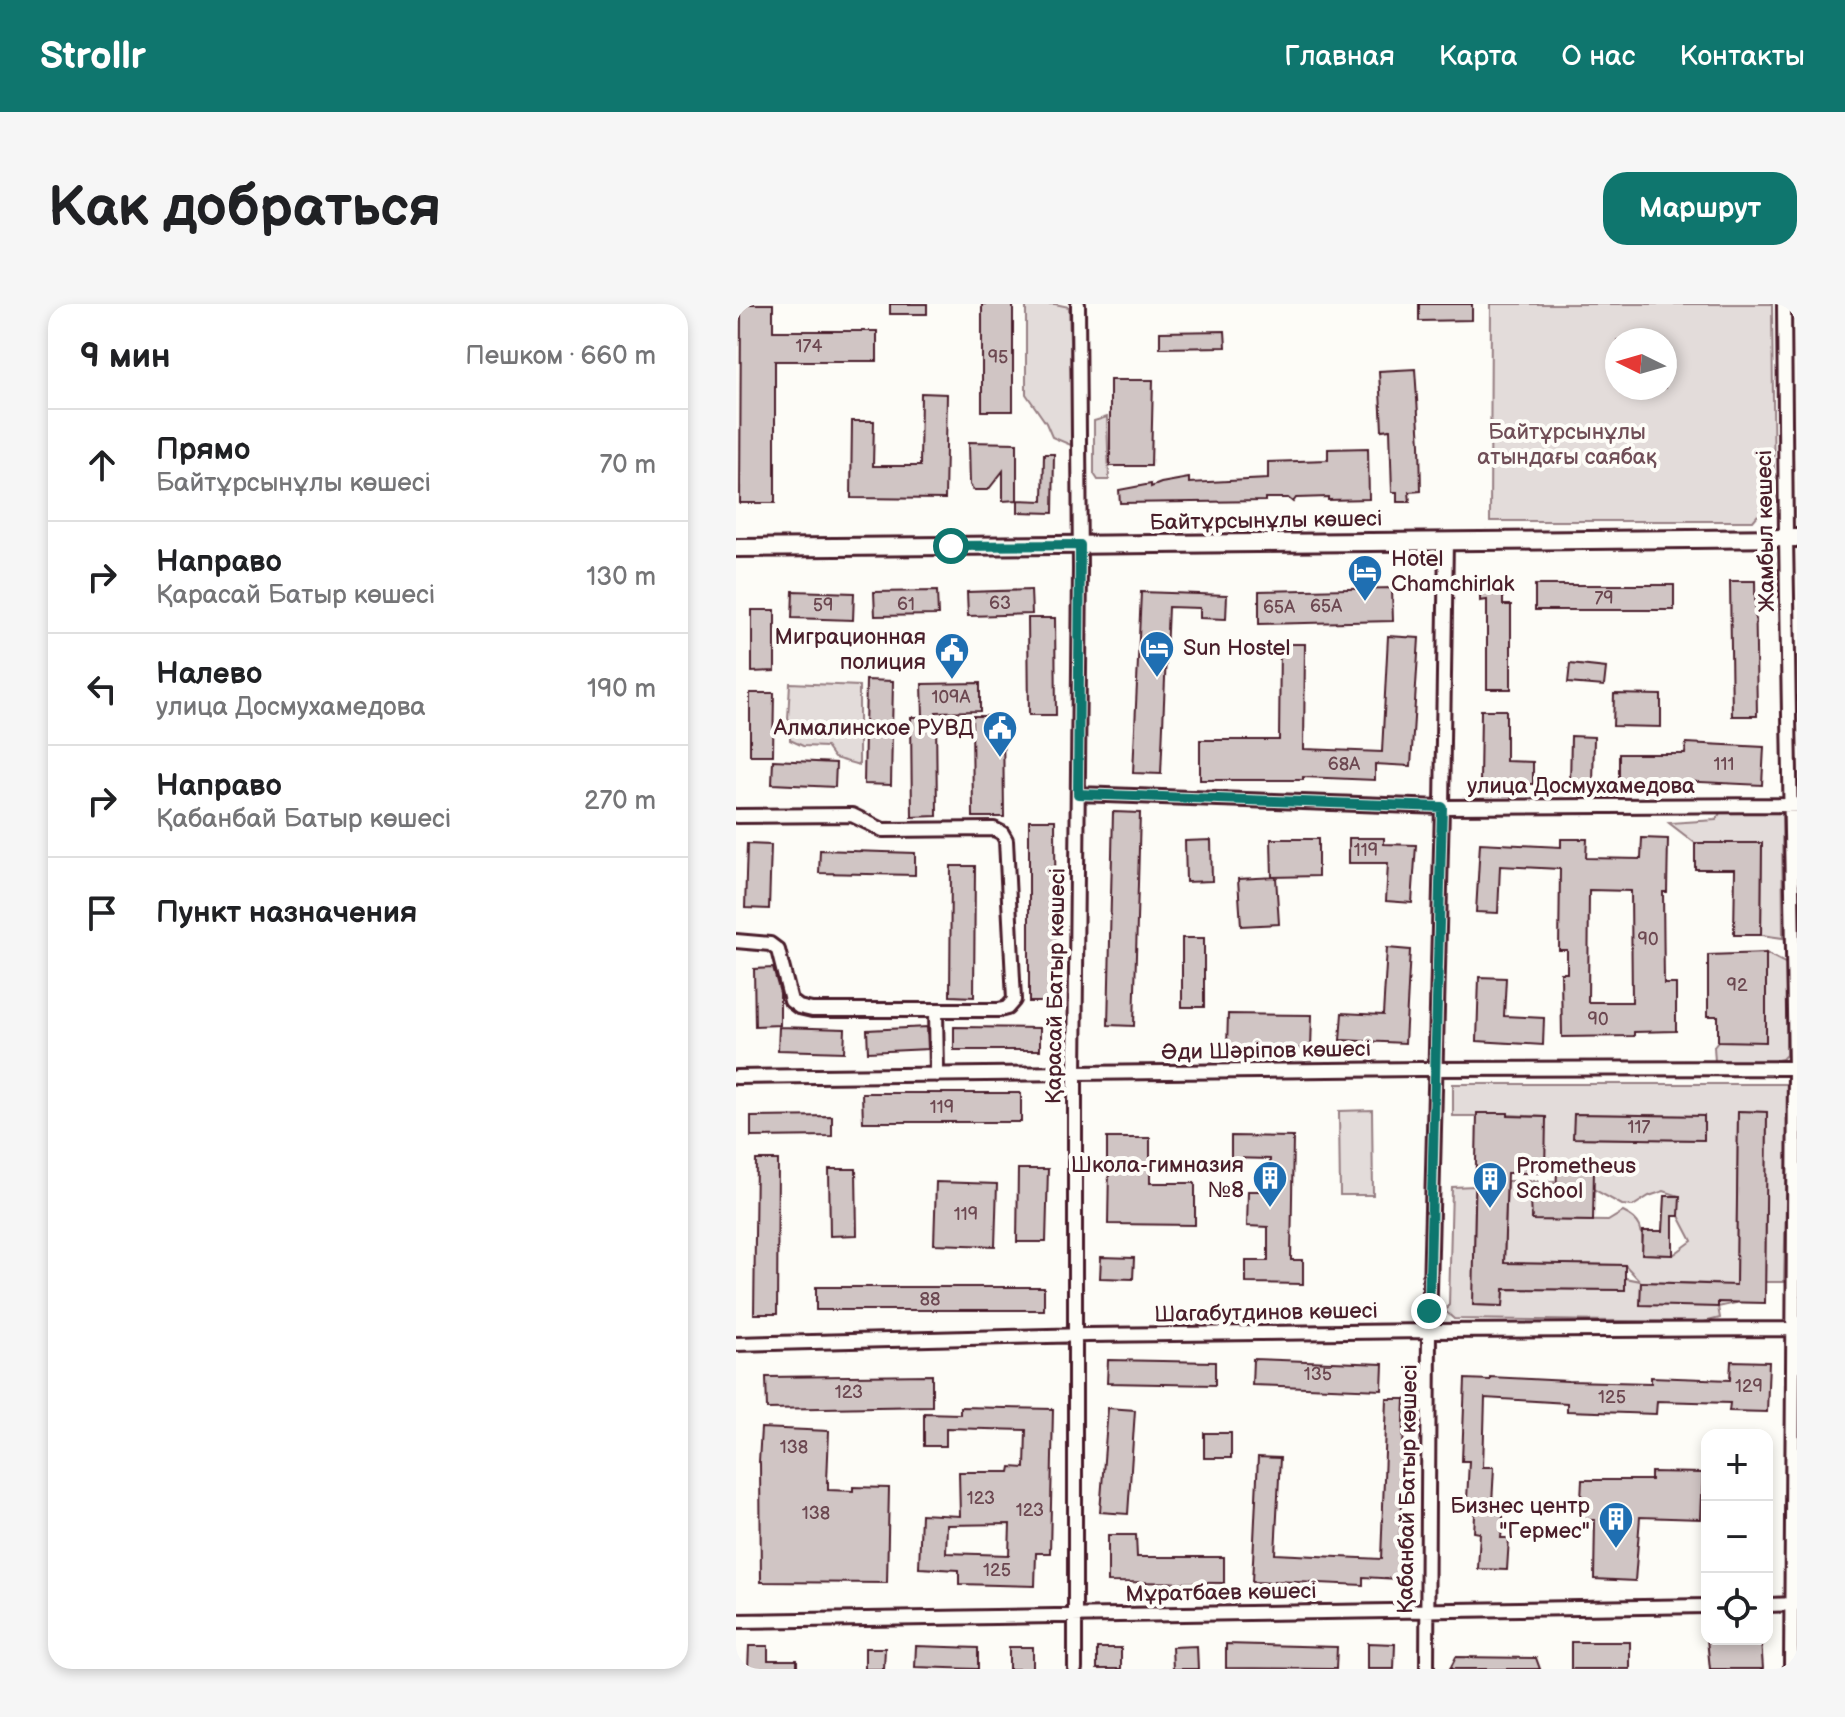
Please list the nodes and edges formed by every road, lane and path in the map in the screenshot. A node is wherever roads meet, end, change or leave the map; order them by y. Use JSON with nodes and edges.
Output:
{"nodes":[{"id":1,"x":1078,"y":304,"type":"edge"},
{"id":2,"x":1784,"y":304,"type":"edge"},
{"id":3,"x":1791,"y":538,"type":"edge"},
{"id":4,"x":1446,"y":541,"type":"junction"},
{"id":5,"x":1080,"y":545,"type":"junction"},
{"id":6,"x":736,"y":548,"type":"edge"},
{"id":7,"x":1078,"y":794,"type":"junction"},
{"id":8,"x":1794,"y":805,"type":"edge"},
{"id":9,"x":1442,"y":807,"type":"junction"},
{"id":10,"x":736,"y":816,"type":"edge"},
{"id":11,"x":736,"y":941,"type":"edge"},
{"id":12,"x":936,"y":1010,"type":"junction"},
{"id":13,"x":1796,"y":1068,"type":"edge"},
{"id":14,"x":1434,"y":1070,"type":"junction"},
{"id":15,"x":1075,"y":1074,"type":"junction"},
{"id":16,"x":937,"y":1075,"type":"junction"},
{"id":17,"x":736,"y":1077,"type":"edge"},
{"id":18,"x":1795,"y":1329,"type":"edge"},
{"id":19,"x":1429,"y":1331,"type":"junction"},
{"id":20,"x":1075,"y":1336,"type":"junction"},
{"id":21,"x":736,"y":1344,"type":"edge"},
{"id":22,"x":1794,"y":1604,"type":"edge"},
{"id":23,"x":1773,"y":1605,"type":"edge"},
{"id":24,"x":1701,"y":1606,"type":"edge"},
{"id":25,"x":1426,"y":1610,"type":"junction"},
{"id":26,"x":1075,"y":1615,"type":"junction"},
{"id":27,"x":736,"y":1621,"type":"edge"},
{"id":28,"x":1075,"y":1669,"type":"edge"},
{"id":29,"x":1427,"y":1669,"type":"edge"},
{"id":30,"x":1791,"y":1669,"type":"edge"}],
"edges":[{"from":1,"to":5,"type":"street","name":"Қарасай Батыр көшесі"},
{"from":2,"to":3,"type":"street","name":"Жамбыл көшесі"},
{"from":3,"to":4,"type":"main road","name":"Байтұрсынұлы көшесі"},
{"from":3,"to":8,"type":"street","name":"Жамбыл көшесі"},
{"from":4,"to":5,"type":"main road","name":"Байтұрсынұлы көшесі"},
{"from":4,"to":9,"type":"street","name":"Қабанбай Батыр көшесі"},
{"from":5,"to":6,"type":"main road","name":"Байтұрсынұлы көшесі"},
{"from":5,"to":7,"type":"street","name":"Қарасай Батыр көшесі"},
{"from":7,"to":9,"type":"street","name":"улица Досмухамедова"},
{"from":7,"to":15,"type":"street","name":"Қарасай Батыр көшесі"},
{"from":8,"to":9,"type":"street","name":"улица Досмухамедова"},
{"from":8,"to":13,"type":"street","name":"Жамбыл көшесі"},
{"from":9,"to":14,"type":"street","name":"Қабанбай Батыр көшесі"},
{"from":10,"to":12,"type":"street"},
{"from":11,"to":12,"type":"street"},
{"from":12,"to":16,"type":"street"},
{"from":13,"to":14,"type":"street","name":"Әди Шәріпов көшесі"},
{"from":13,"to":18,"type":"street","name":"Жамбыл көшесі"},
{"from":14,"to":15,"type":"street","name":"Әди Шәріпов көшесі"},
{"from":14,"to":19,"type":"street","name":"Қабанбай Батыр көшесі"},
{"from":15,"to":16,"type":"street","name":"Әди Шәріпов көшесі"},
{"from":15,"to":20,"type":"street","name":"Қарасай Батыр көшесі"},
{"from":16,"to":17,"type":"street","name":"Әди Шәріпов көшесі"},
{"from":18,"to":19,"type":"street","name":"Шагабутдинов көшесі"},
{"from":18,"to":22,"type":"street","name":"Жамбыл көшесі"},
{"from":19,"to":20,"type":"street","name":"Шагабутдинов көшесі"},
{"from":19,"to":25,"type":"street","name":"Қабанбай Батыр көшесі"},
{"from":20,"to":21,"type":"street","name":"Шагабутдинов көшесі"},
{"from":20,"to":26,"type":"street","name":"Қарасай Батыр көшесі"},
{"from":22,"to":23,"type":"street"},
{"from":22,"to":30,"type":"street","name":"Жамбыл көшесі"},
{"from":24,"to":25,"type":"street","name":"Мұратбаев көшесі"},
{"from":25,"to":26,"type":"street","name":"Мұратбаев көшесі"},
{"from":25,"to":29,"type":"street","name":"Қабанбай Батыр көшесі"},
{"from":26,"to":27,"type":"street","name":"Мұратбаев көшесі"},
{"from":26,"to":28,"type":"street","name":"Қарасай Батыр көшесі"}]}
